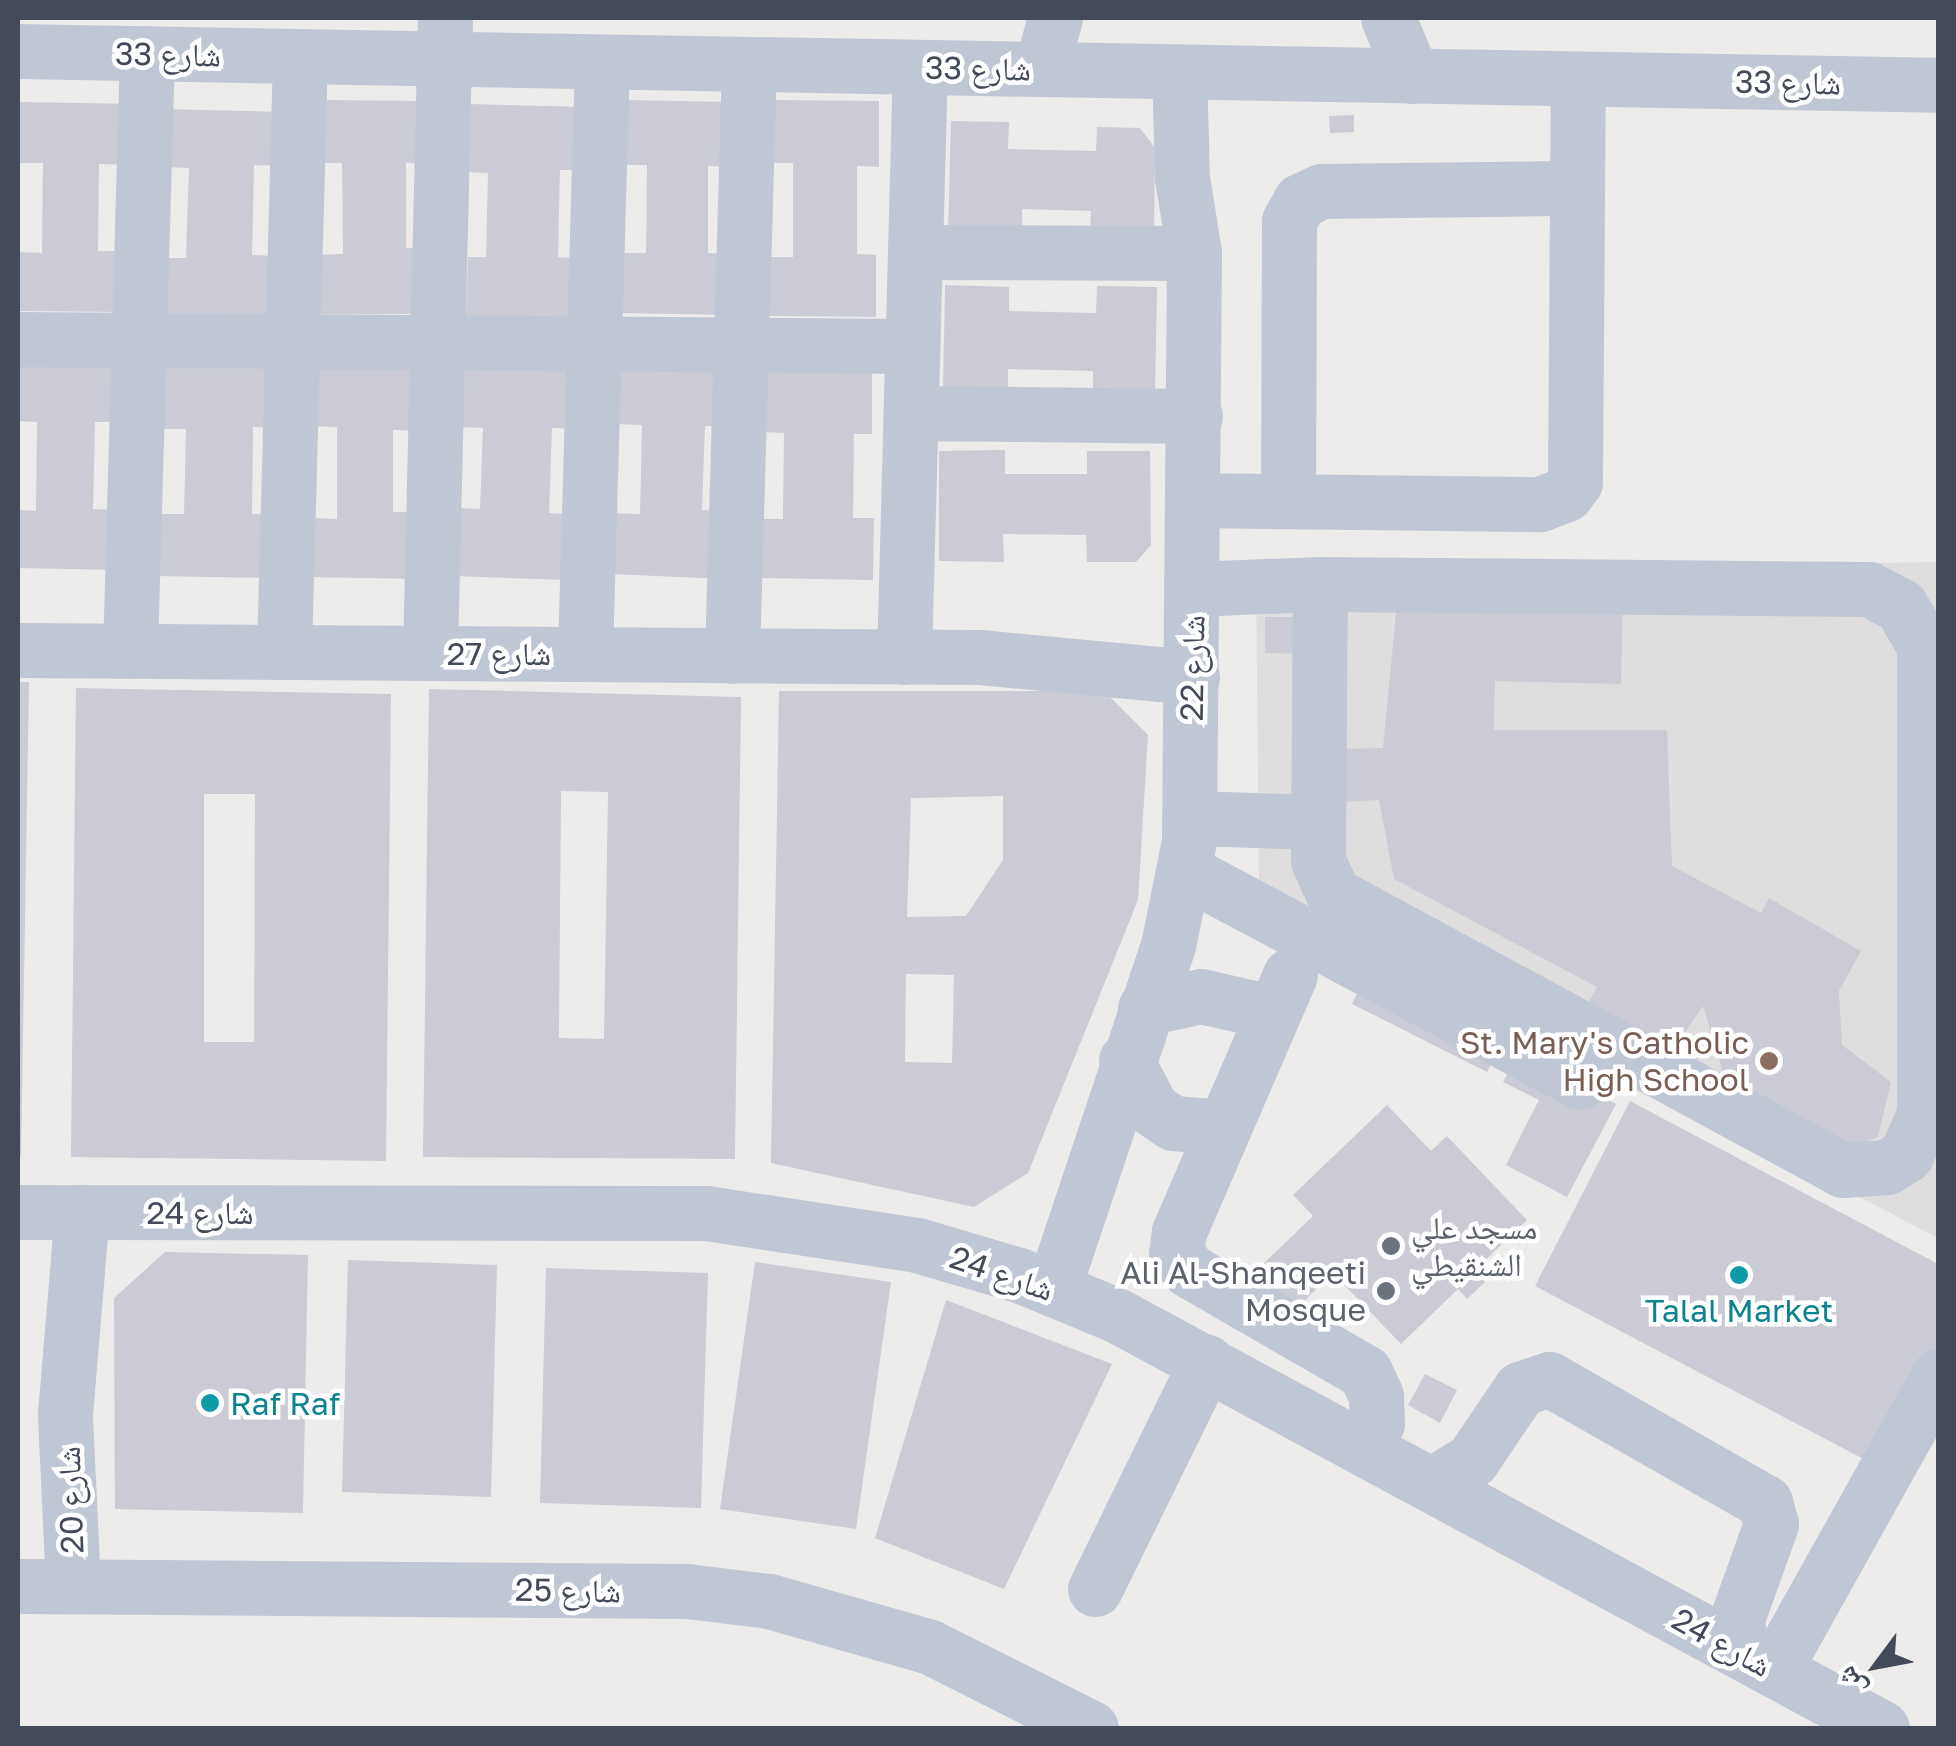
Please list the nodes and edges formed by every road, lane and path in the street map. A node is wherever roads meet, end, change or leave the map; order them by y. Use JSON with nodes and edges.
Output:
{"nodes":[{"id":1,"x":1055,"y":18,"type":"edge"},
{"id":2,"x":1388,"y":18,"type":"edge"},
{"id":3,"x":447,"y":38,"type":"edge"},
{"id":4,"x":542,"y":39,"type":"edge"},
{"id":5,"x":18,"y":51,"type":"edge"},
{"id":6,"x":147,"y":53,"type":"junction"},
{"id":7,"x":300,"y":56,"type":"junction"},
{"id":8,"x":602,"y":62,"type":"junction"},
{"id":9,"x":749,"y":64,"type":"junction"},
{"id":10,"x":920,"y":67,"type":"junction"},
{"id":11,"x":1041,"y":69,"type":"junction"},
{"id":12,"x":1197,"y":72,"type":"junction"},
{"id":13,"x":1412,"y":76,"type":"junction"},
{"id":14,"x":1578,"y":78,"type":"junction"},
{"id":15,"x":1938,"y":85,"type":"edge"},
{"id":16,"x":1577,"y":188,"type":"junction"},
{"id":17,"x":915,"y":252,"type":"junction"},
{"id":18,"x":1194,"y":252,"type":"junction"},
{"id":19,"x":18,"y":339,"type":"edge"},
{"id":20,"x":138,"y":340,"type":"junction"},
{"id":21,"x":291,"y":341,"type":"junction"},
{"id":22,"x":440,"y":342,"type":"junction"},
{"id":23,"x":594,"y":344,"type":"junction"},
{"id":24,"x":741,"y":345,"type":"junction"},
{"id":25,"x":912,"y":346,"type":"junction"},
{"id":26,"x":911,"y":413,"type":"junction"},
{"id":27,"x":1195,"y":416,"type":"junction"},
{"id":28,"x":1194,"y":500,"type":"junction"},
{"id":29,"x":1288,"y":501,"type":"junction"},
{"id":30,"x":1320,"y":584,"type":"junction"},
{"id":31,"x":1193,"y":588,"type":"junction"},
{"id":32,"x":18,"y":650,"type":"edge"},
{"id":33,"x":130,"y":650,"type":"junction"},
{"id":34,"x":284,"y":652,"type":"junction"},
{"id":35,"x":430,"y":653,"type":"junction"},
{"id":36,"x":586,"y":654,"type":"junction"},
{"id":37,"x":732,"y":656,"type":"junction"},
{"id":38,"x":904,"y":657,"type":"junction"},
{"id":39,"x":1192,"y":660,"type":"junction"},
{"id":40,"x":1318,"y":822,"type":"junction"},
{"id":41,"x":1188,"y":844,"type":"junction"},
{"id":42,"x":1146,"y":1008,"type":"junction"},
{"id":43,"x":1123,"y":1066,"type":"junction"},
{"id":44,"x":1580,"y":1082,"type":"dead end"},
{"id":45,"x":1223,"y":1127,"type":"junction"},
{"id":46,"x":50,"y":1212,"type":"edge"},
{"id":47,"x":1036,"y":1282,"type":"junction"},
{"id":48,"x":1206,"y":1362,"type":"junction"},
{"id":49,"x":1938,"y":1376,"type":"edge"},
{"id":50,"x":1366,"y":1447,"type":"junction"},
{"id":51,"x":1432,"y":1484,"type":"junction"},
{"id":52,"x":44,"y":1586,"type":"edge"},
{"id":53,"x":1095,"y":1589,"type":"dead end"},
{"id":54,"x":1757,"y":1660,"type":"junction"},
{"id":55,"x":1091,"y":1728,"type":"edge"},
{"id":56,"x":1882,"y":1728,"type":"edge"}],
"edges":[{"from":1,"to":11,"type":"street"},
{"from":2,"to":13,"type":"street"},
{"from":3,"to":4,"type":"street","name":"شارع 33"},
{"from":3,"to":7,"type":"street","name":"شارع 33"},
{"from":3,"to":22,"type":"street"},
{"from":4,"to":8,"type":"street","name":"شارع 33"},
{"from":5,"to":6,"type":"street","name":"شارع 33"},
{"from":6,"to":7,"type":"street","name":"شارع 33"},
{"from":6,"to":20,"type":"street"},
{"from":7,"to":21,"type":"street"},
{"from":8,"to":9,"type":"street","name":"شارع 33"},
{"from":8,"to":23,"type":"street"},
{"from":9,"to":10,"type":"street","name":"شارع 33"},
{"from":9,"to":24,"type":"street"},
{"from":10,"to":11,"type":"street","name":"شارع 33"},
{"from":10,"to":17,"type":"street"},
{"from":11,"to":12,"type":"street","name":"شارع 33"},
{"from":12,"to":13,"type":"street","name":"شارع 33"},
{"from":12,"to":18,"type":"street","name":"شارع 22"},
{"from":13,"to":14,"type":"street","name":"شارع 33"},
{"from":14,"to":15,"type":"street","name":"شارع 33"},
{"from":14,"to":16,"type":"street"},
{"from":16,"to":29,"type":"street"},
{"from":16,"to":29,"type":"street"},
{"from":17,"to":18,"type":"street"},
{"from":17,"to":25,"type":"street"},
{"from":18,"to":27,"type":"street","name":"شارع 22"},
{"from":19,"to":20,"type":"street"},
{"from":20,"to":21,"type":"street"},
{"from":20,"to":33,"type":"street"},
{"from":21,"to":22,"type":"street"},
{"from":21,"to":34,"type":"street"},
{"from":22,"to":23,"type":"street"},
{"from":22,"to":35,"type":"street"},
{"from":23,"to":24,"type":"street"},
{"from":23,"to":36,"type":"street"},
{"from":24,"to":25,"type":"street"},
{"from":24,"to":37,"type":"street"},
{"from":25,"to":26,"type":"street"},
{"from":26,"to":27,"type":"street"},
{"from":26,"to":38,"type":"street"},
{"from":27,"to":28,"type":"street","name":"شارع 22"},
{"from":28,"to":29,"type":"street"},
{"from":28,"to":31,"type":"street","name":"شارع 22"},
{"from":30,"to":31,"type":"street"},
{"from":30,"to":40,"type":"street"},
{"from":30,"to":40,"type":"street"},
{"from":31,"to":39,"type":"street","name":"شارع 22"},
{"from":32,"to":33,"type":"street","name":"شارع 27"},
{"from":33,"to":34,"type":"street","name":"شارع 27"},
{"from":34,"to":35,"type":"street","name":"شارع 27"},
{"from":35,"to":36,"type":"street","name":"شارع 27"},
{"from":36,"to":37,"type":"street","name":"شارع 27"},
{"from":37,"to":38,"type":"street","name":"شارع 27"},
{"from":38,"to":39,"type":"street","name":"شارع 27"},
{"from":39,"to":41,"type":"street","name":"شارع 22"},
{"from":40,"to":41,"type":"street"},
{"from":41,"to":42,"type":"street","name":"شارع 22"},
{"from":41,"to":44,"type":"street"},
{"from":42,"to":43,"type":"street","name":"شارع 22"},
{"from":42,"to":45,"type":"street"},
{"from":43,"to":45,"type":"street"},
{"from":43,"to":47,"type":"street","name":"شارع 22"},
{"from":45,"to":50,"type":"street"},
{"from":46,"to":47,"type":"street","name":"شارع 24"},
{"from":46,"to":52,"type":"street","name":"شارع 20"},
{"from":47,"to":48,"type":"street","name":"شارع 24"},
{"from":48,"to":50,"type":"street","name":"شارع 24"},
{"from":48,"to":53,"type":"street"},
{"from":49,"to":54,"type":"street"},
{"from":50,"to":51,"type":"street","name":"شارع 24"},
{"from":51,"to":54,"type":"street","name":"شارع 24"},
{"from":51,"to":54,"type":"street"},
{"from":52,"to":55,"type":"street","name":"شارع 25"},
{"from":54,"to":56,"type":"street","name":"شارع 24"}]}
